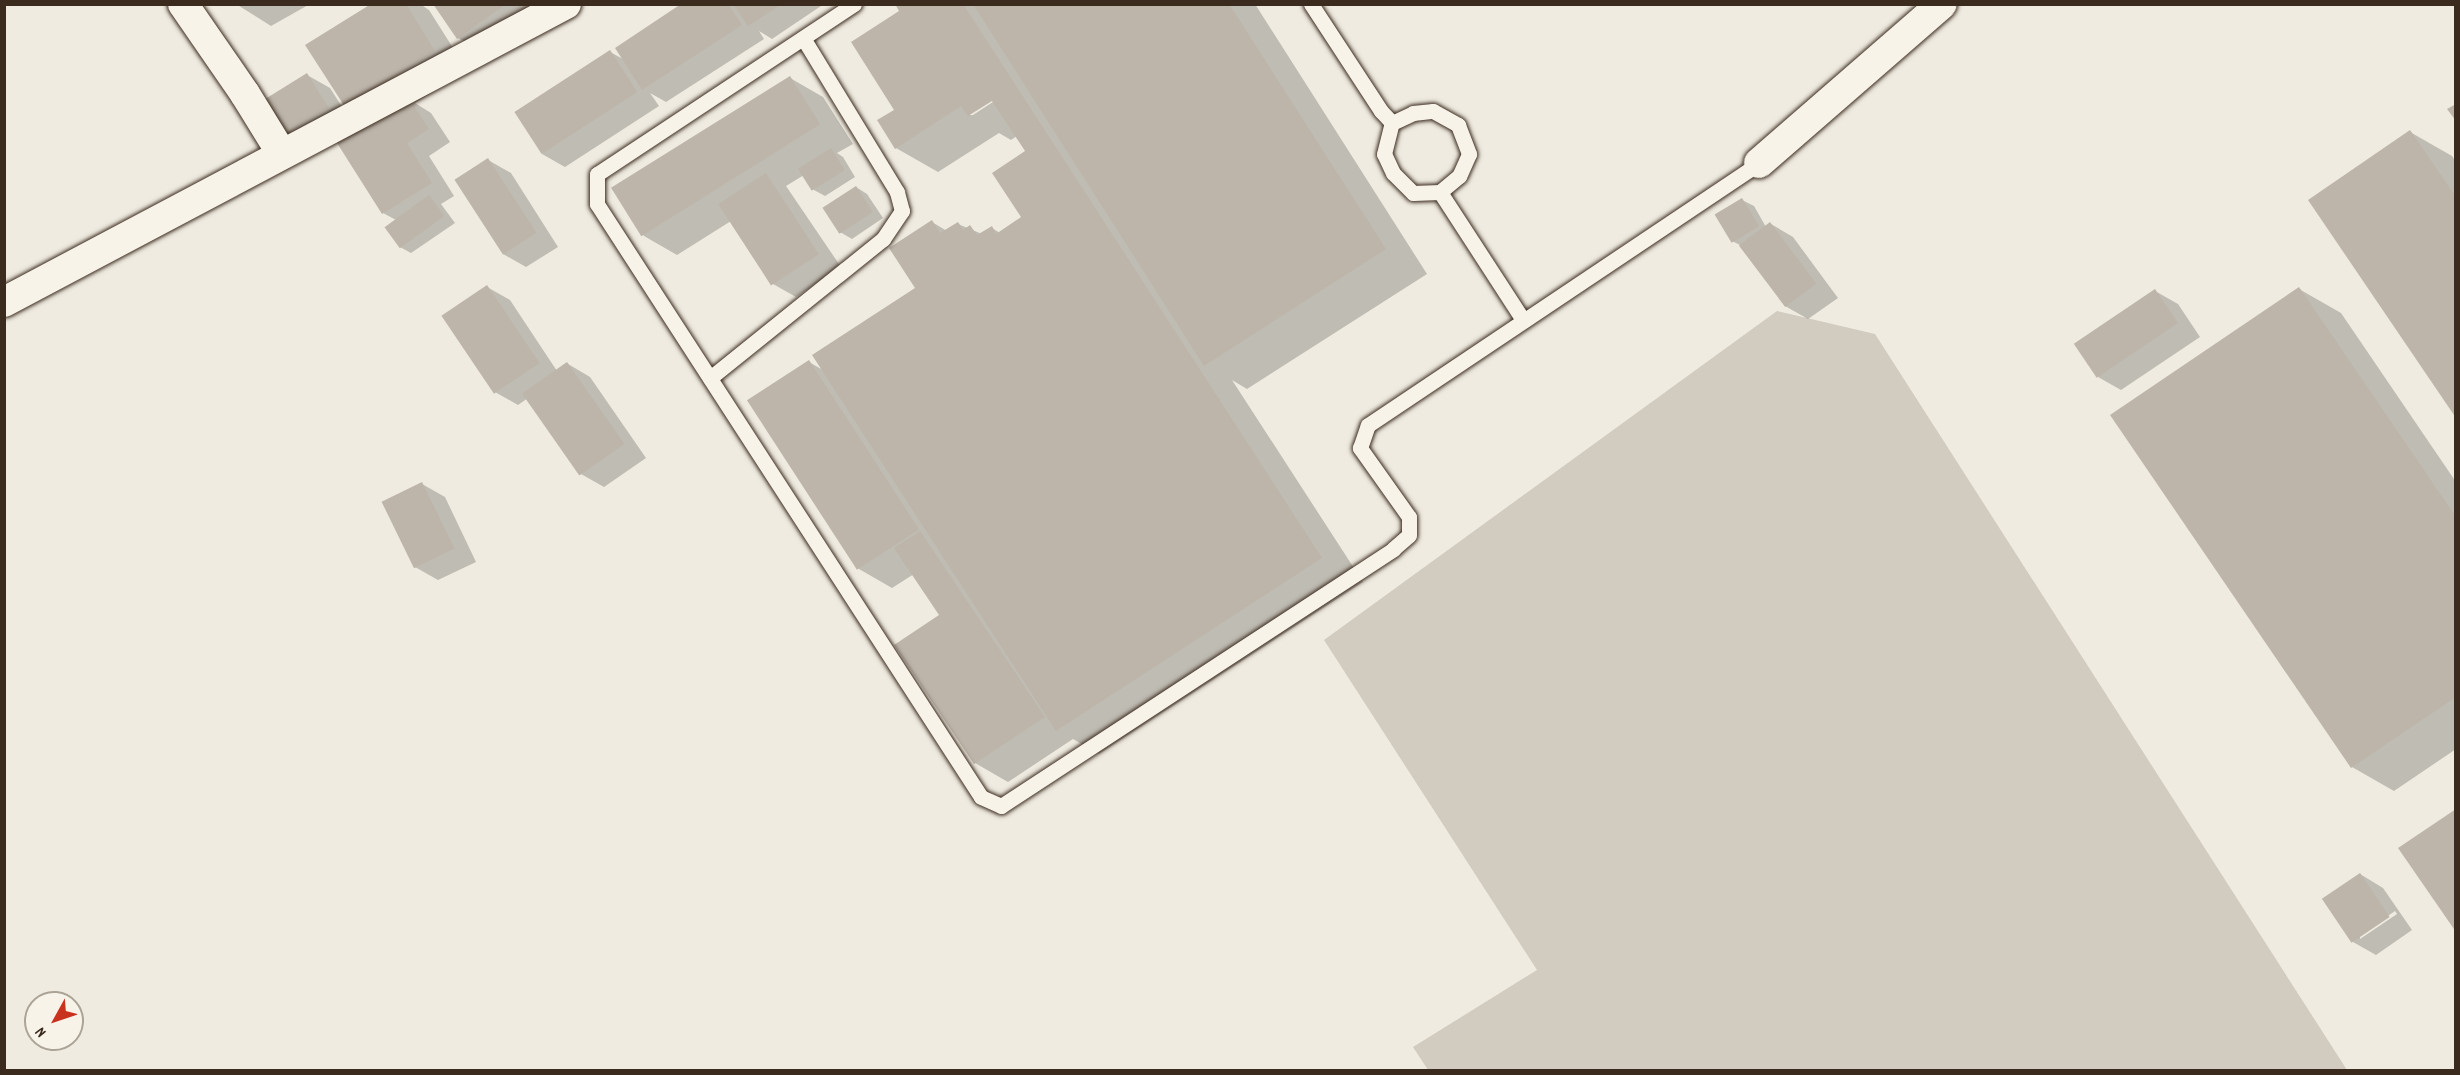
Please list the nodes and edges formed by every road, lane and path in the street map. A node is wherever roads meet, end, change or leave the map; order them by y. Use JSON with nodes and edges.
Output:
{"nodes":[{"id":1,"x":183,"y":4,"type":"edge"},
{"id":2,"x":566,"y":4,"type":"edge"},
{"id":3,"x":854,"y":4,"type":"edge"},
{"id":4,"x":1311,"y":4,"type":"edge"},
{"id":5,"x":1942,"y":4,"type":"edge"},
{"id":6,"x":803,"y":39,"type":"junction"},
{"id":7,"x":1392,"y":123,"type":"junction"},
{"id":8,"x":282,"y":154,"type":"junction"},
{"id":9,"x":1759,"y":163,"type":"joint"},
{"id":10,"x":1440,"y":192,"type":"junction"},
{"id":11,"x":4,"y":302,"type":"edge"},
{"id":12,"x":1523,"y":320,"type":"junction"},
{"id":13,"x":710,"y":378,"type":"junction"}],
"edges":[{"from":1,"to":8,"type":"street"},
{"from":2,"to":8,"type":"street"},
{"from":3,"to":6,"type":"lane"},
{"from":4,"to":7,"type":"lane"},
{"from":5,"to":9,"type":"street"},
{"from":6,"to":13,"type":"lane"},
{"from":6,"to":13,"type":"lane"},
{"from":7,"to":10,"type":"lane"},
{"from":7,"to":10,"type":"lane"},
{"from":8,"to":11,"type":"street"},
{"from":9,"to":12,"type":"lane"},
{"from":10,"to":12,"type":"lane"},
{"from":12,"to":13,"type":"lane"}]}
